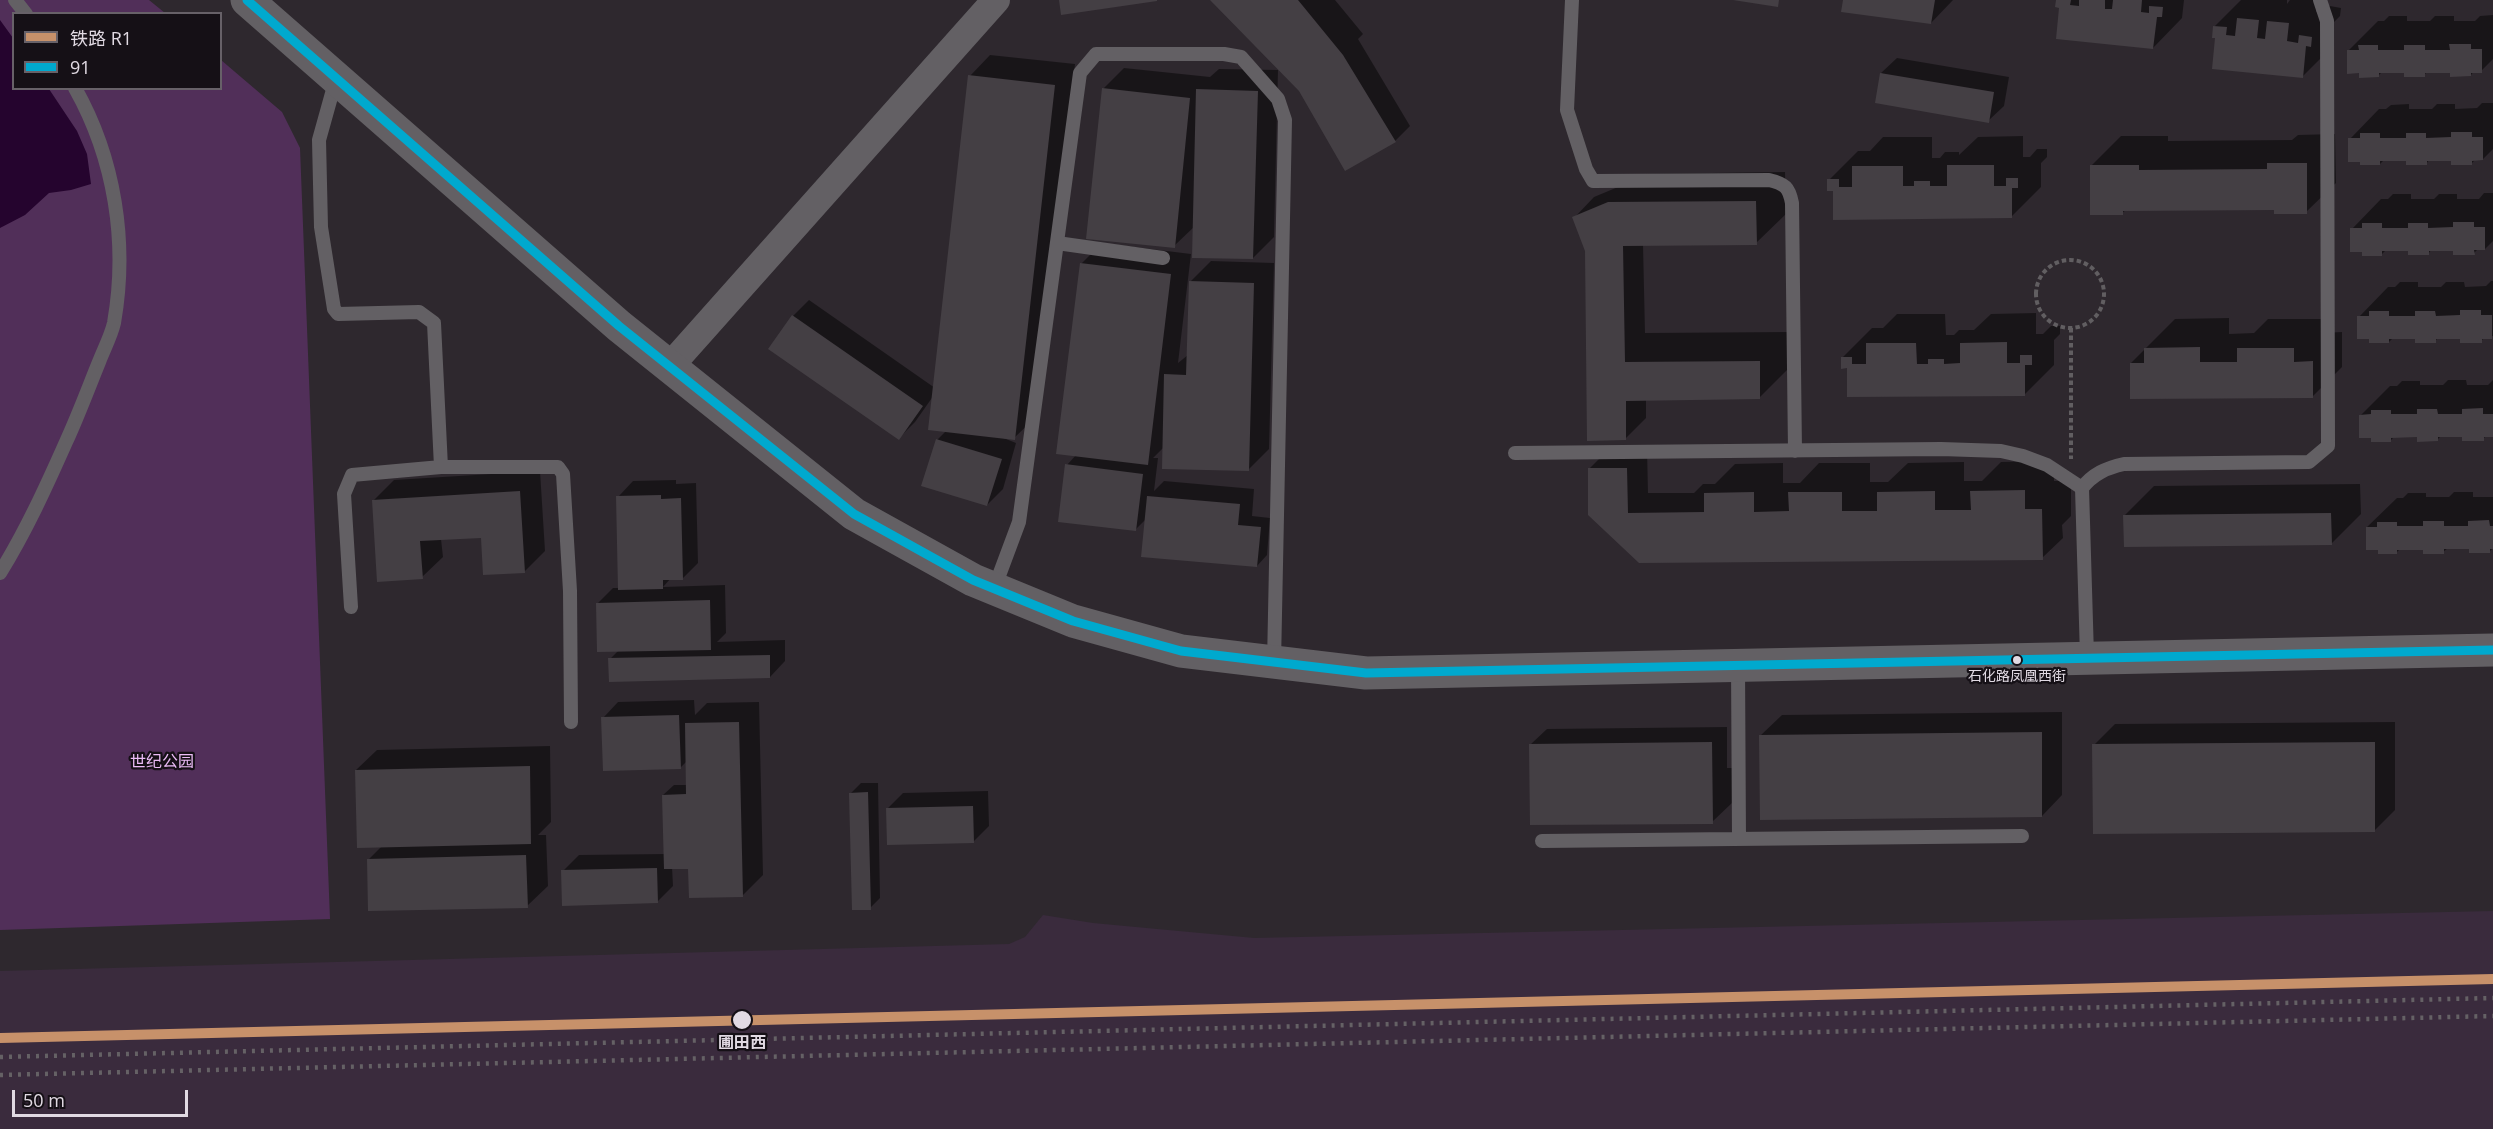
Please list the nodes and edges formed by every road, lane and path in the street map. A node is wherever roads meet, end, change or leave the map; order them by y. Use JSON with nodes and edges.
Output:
{"nodes":[{"id":1,"x":15,"y":0,"type":"edge"},
{"id":2,"x":247,"y":0,"type":"edge"},
{"id":3,"x":996,"y":0,"type":"edge"},
{"id":4,"x":1572,"y":0,"type":"edge"},
{"id":5,"x":2320,"y":0,"type":"edge"},
{"id":6,"x":24,"y":12,"type":"edge"},
{"id":7,"x":337,"y":78,"type":"junction"},
{"id":8,"x":76,"y":90,"type":"edge"},
{"id":9,"x":1057,"y":243,"type":"junction"},
{"id":10,"x":1163,"y":258,"type":"dead end"},
{"id":11,"x":2070,"y":328,"type":"junction"},
{"id":12,"x":670,"y":366,"type":"junction"},
{"id":13,"x":1796,"y":451,"type":"junction"},
{"id":14,"x":1515,"y":453,"type":"dead end"},
{"id":15,"x":441,"y":467,"type":"junction"},
{"id":16,"x":2076,"y":484,"type":"junction"},
{"id":17,"x":0,"y":573,"type":"edge"},
{"id":18,"x":994,"y":589,"type":"junction"},
{"id":19,"x":351,"y":607,"type":"dead end"},
{"id":20,"x":2493,"y":650,"type":"edge"},
{"id":21,"x":2087,"y":656,"type":"junction"},
{"id":22,"x":1274,"y":663,"type":"junction"},
{"id":23,"x":1737,"y":664,"type":"junction"},
{"id":24,"x":571,"y":722,"type":"dead end"},
{"id":25,"x":2022,"y":836,"type":"dead end"},
{"id":26,"x":1739,"y":840,"type":"junction"},
{"id":27,"x":1542,"y":842,"type":"dead end"}],
"edges":[{"from":1,"to":6,"type":"lane"},
{"from":2,"to":7,"type":"street"},
{"from":3,"to":12,"type":"street"},
{"from":4,"to":13,"type":"lane"},
{"from":5,"to":16,"type":"lane"},
{"from":7,"to":12,"type":"street"},
{"from":7,"to":15,"type":"lane"},
{"from":8,"to":17,"type":"lane"},
{"from":9,"to":10,"type":"lane"},
{"from":9,"to":18,"type":"lane"},
{"from":9,"to":22,"type":"lane"},
{"from":11,"to":11,"type":"path"},
{"from":11,"to":16,"type":"path"},
{"from":12,"to":18,"type":"street"},
{"from":13,"to":14,"type":"lane"},
{"from":13,"to":16,"type":"lane"},
{"from":15,"to":19,"type":"lane"},
{"from":15,"to":24,"type":"lane"},
{"from":16,"to":21,"type":"lane"},
{"from":18,"to":22,"type":"street"},
{"from":20,"to":21,"type":"street"},
{"from":21,"to":23,"type":"street"},
{"from":22,"to":23,"type":"street"},
{"from":23,"to":26,"type":"lane"},
{"from":25,"to":26,"type":"lane"},
{"from":26,"to":27,"type":"lane"}]}
